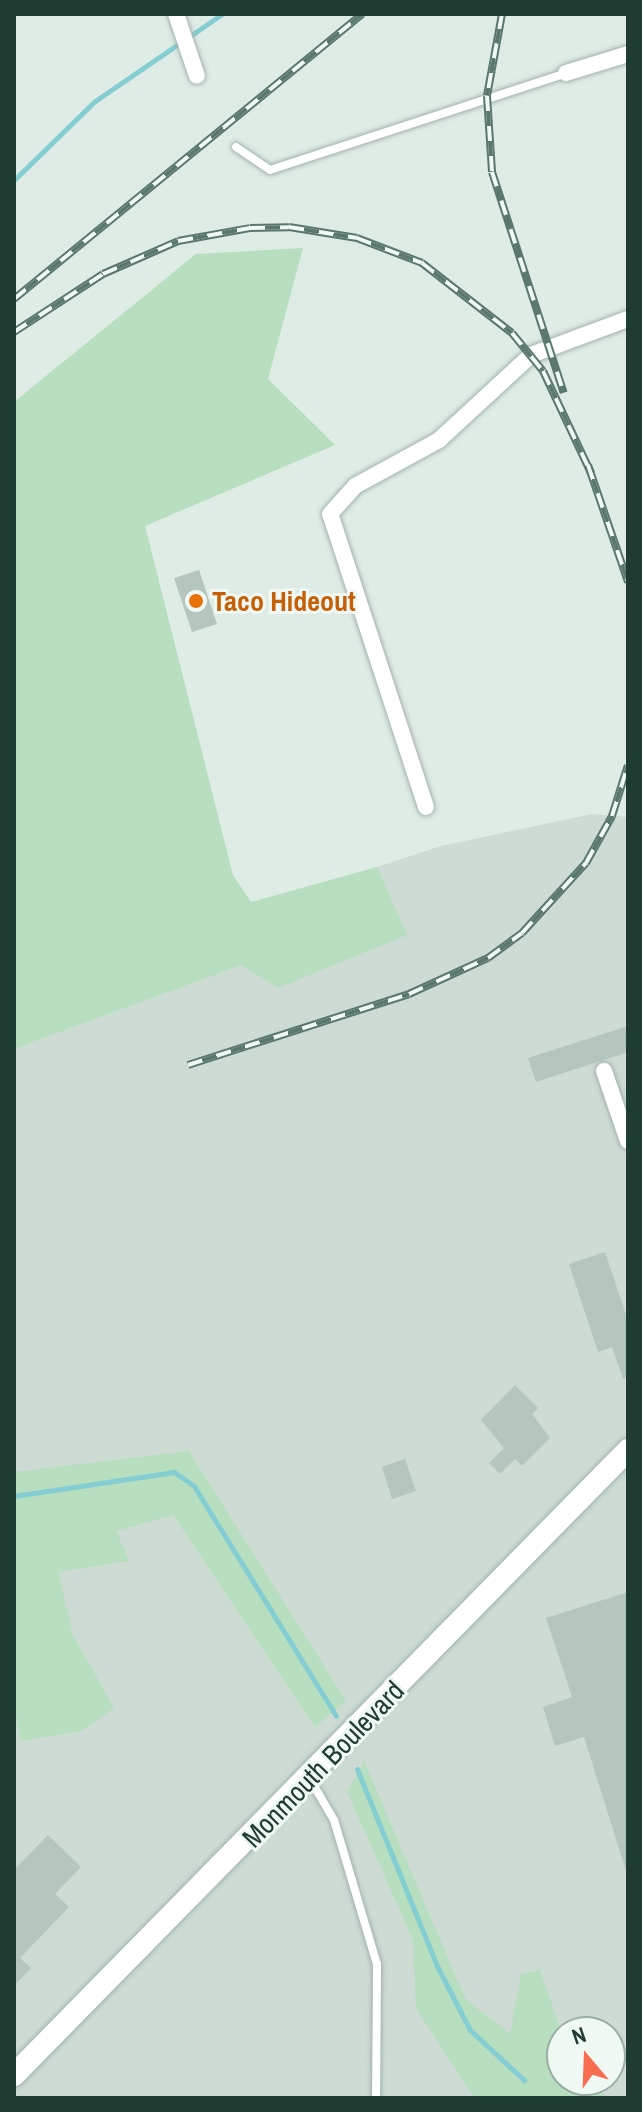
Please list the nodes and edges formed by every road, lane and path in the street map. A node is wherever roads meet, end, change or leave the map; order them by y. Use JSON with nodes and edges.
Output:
{"nodes":[{"id":1,"x":176,"y":14,"type":"edge"},
{"id":2,"x":628,"y":54,"type":"edge"},
{"id":3,"x":566,"y":73,"type":"joint"},
{"id":4,"x":197,"y":76,"type":"dead end"},
{"id":5,"x":236,"y":147,"type":"dead end"},
{"id":6,"x":628,"y":319,"type":"edge"},
{"id":7,"x":426,"y":807,"type":"dead end"},
{"id":8,"x":604,"y":1071,"type":"dead end"},
{"id":9,"x":628,"y":1141,"type":"edge"},
{"id":10,"x":628,"y":1450,"type":"edge"},
{"id":11,"x":309,"y":1778,"type":"junction"},
{"id":12,"x":14,"y":2075,"type":"edge"},
{"id":13,"x":376,"y":2098,"type":"edge"}],
"edges":[{"from":1,"to":4,"type":"street"},
{"from":2,"to":3,"type":"street"},
{"from":3,"to":5,"type":"lane"},
{"from":6,"to":7,"type":"street"},
{"from":8,"to":9,"type":"street"},
{"from":10,"to":11,"type":"street","name":"Monmouth Boulevard"},
{"from":11,"to":12,"type":"street","name":"Monmouth Boulevard"},
{"from":11,"to":13,"type":"lane"}]}
